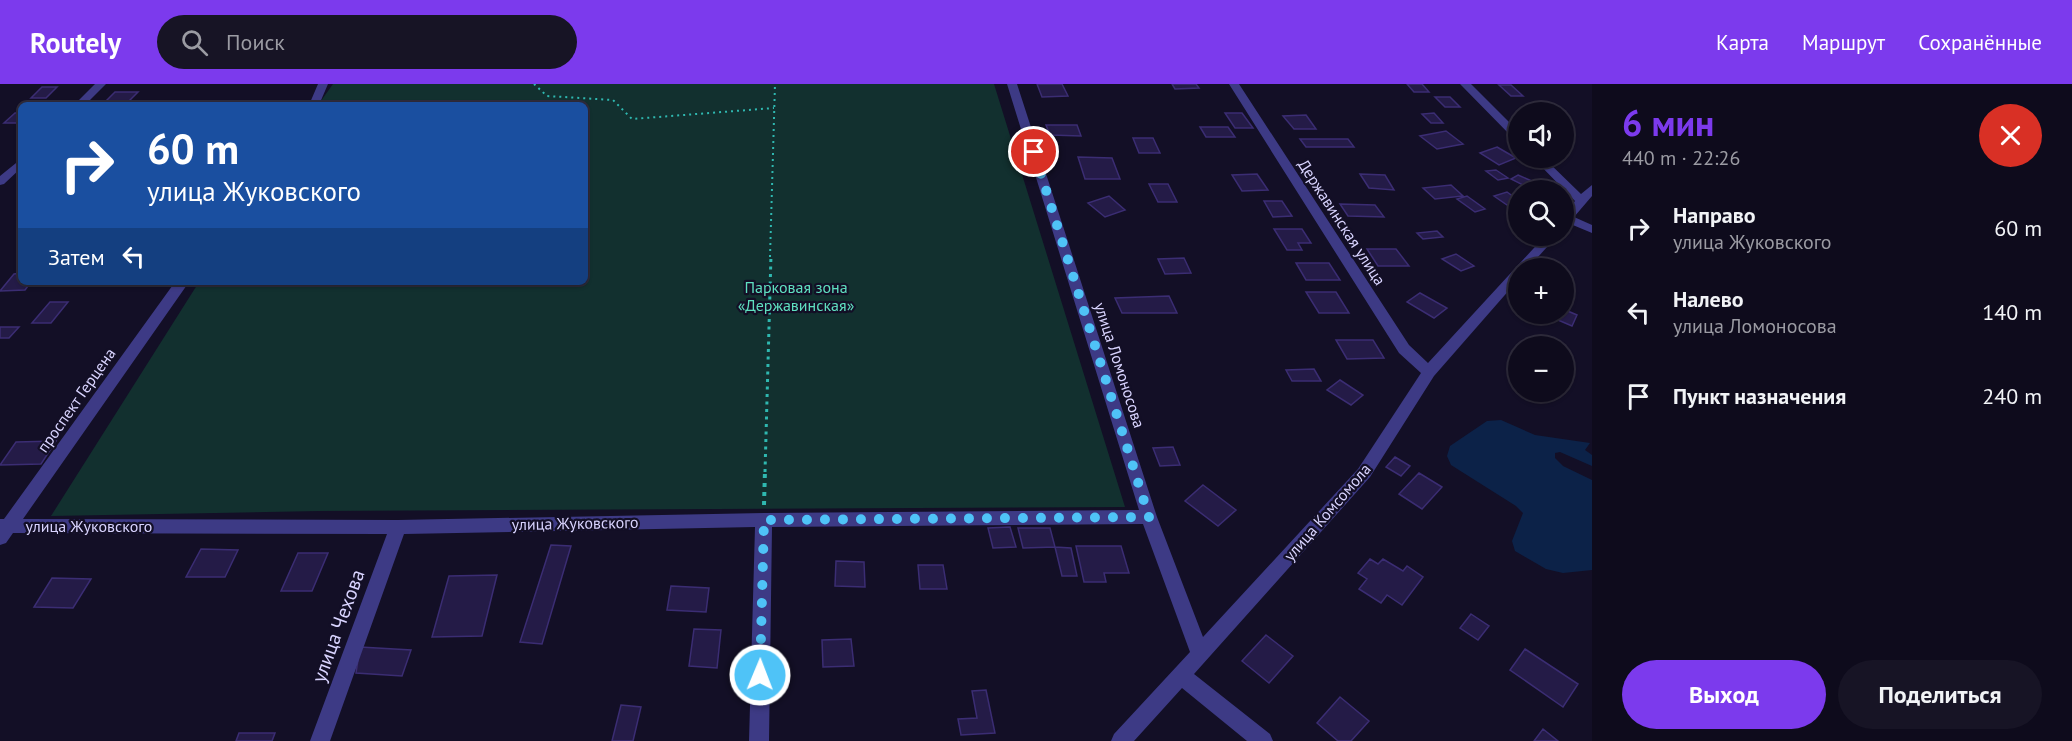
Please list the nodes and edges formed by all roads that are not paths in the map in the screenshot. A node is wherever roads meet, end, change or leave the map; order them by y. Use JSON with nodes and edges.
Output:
{"nodes":[{"id":1,"x":101,"y":84,"type":"edge"},
{"id":2,"x":324,"y":84,"type":"edge"},
{"id":3,"x":1012,"y":84,"type":"edge"},
{"id":4,"x":1234,"y":84,"type":"edge"},
{"id":5,"x":1465,"y":84,"type":"edge"},
{"id":6,"x":82,"y":102,"type":"edge"},
{"id":7,"x":315,"y":102,"type":"edge"},
{"id":8,"x":1508,"y":127,"type":"edge"},
{"id":9,"x":18,"y":165,"type":"edge"},
{"id":10,"x":1548,"y":168,"type":"edge"},
{"id":11,"x":0,"y":182,"type":"edge"},
{"id":12,"x":1592,"y":189,"type":"edge"},
{"id":13,"x":1582,"y":201,"type":"junction"},
{"id":14,"x":1574,"y":210,"type":"edge"},
{"id":15,"x":1574,"y":223,"type":"edge"},
{"id":16,"x":1592,"y":229,"type":"edge"},
{"id":17,"x":1542,"y":246,"type":"edge"},
{"id":18,"x":1530,"y":258,"type":"edge"},
{"id":19,"x":1508,"y":283,"type":"edge"},
{"id":20,"x":180,"y":285,"type":"edge"},
{"id":21,"x":1429,"y":372,"type":"junction"},
{"id":22,"x":1149,"y":517,"type":"junction"},
{"id":23,"x":764,"y":520,"type":"junction"},
{"id":24,"x":398,"y":527,"type":"junction"},
{"id":25,"x":3,"y":530,"type":"edge"},
{"id":26,"x":1200,"y":654,"type":"junction"},
{"id":27,"x":1181,"y":676,"type":"junction"},
{"id":28,"x":320,"y":741,"type":"edge"},
{"id":29,"x":759,"y":741,"type":"edge"},
{"id":30,"x":1121,"y":741,"type":"edge"},
{"id":31,"x":1263,"y":741,"type":"edge"}],
"edges":[{"from":1,"to":6,"type":"street"},
{"from":2,"to":7,"type":"street"},
{"from":3,"to":22,"type":"street","name":"улица Ломоносова"},
{"from":4,"to":21,"type":"street","name":"Державинская улица"},
{"from":5,"to":8,"type":"street"},
{"from":9,"to":11,"type":"street"},
{"from":10,"to":13,"type":"street"},
{"from":12,"to":13,"type":"street"},
{"from":13,"to":14,"type":"street"},
{"from":15,"to":16,"type":"street"},
{"from":17,"to":18,"type":"street"},
{"from":19,"to":21,"type":"street","name":"улица Комсомола"},
{"from":20,"to":25,"type":"street","name":"проспект Герцена"},
{"from":21,"to":26,"type":"street","name":"улица Комсомола"},
{"from":22,"to":23,"type":"street","name":"улица Жуковского"},
{"from":22,"to":26,"type":"street","name":"улица Ломоносова"},
{"from":23,"to":24,"type":"street","name":"улица Жуковского"},
{"from":23,"to":29,"type":"street"},
{"from":24,"to":25,"type":"street","name":"улица Жуковского"},
{"from":24,"to":28,"type":"street","name":"улица Чехова"},
{"from":26,"to":27,"type":"street","name":"улица Комсомола"},
{"from":27,"to":30,"type":"street","name":"улица Комсомола"},
{"from":27,"to":31,"type":"street"}]}
